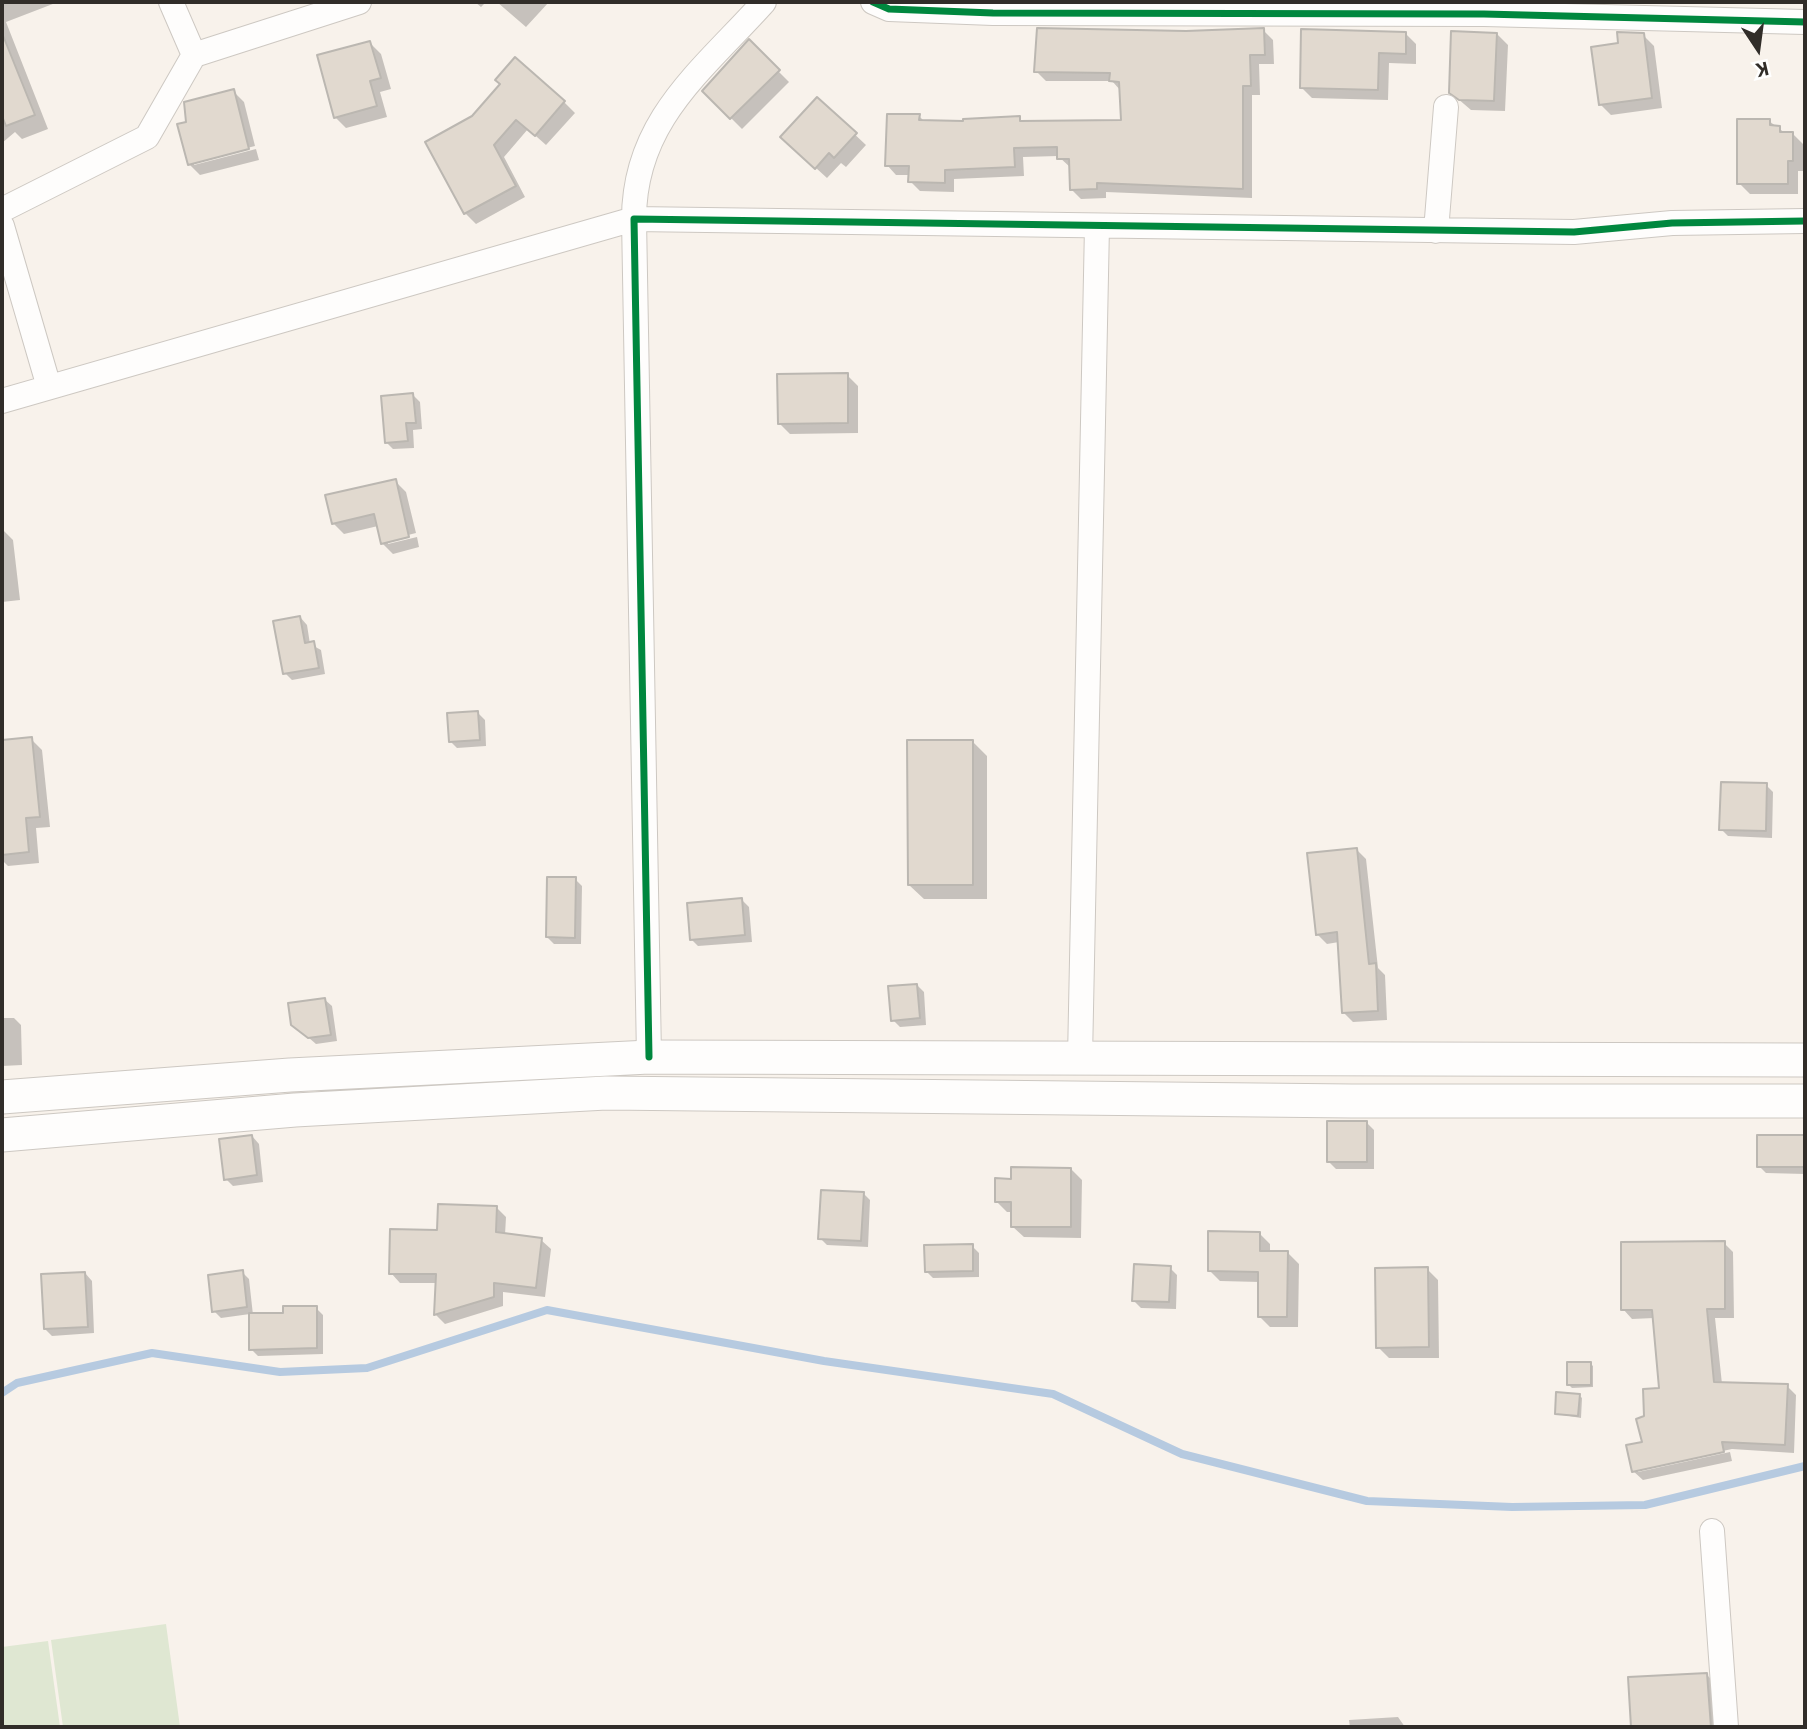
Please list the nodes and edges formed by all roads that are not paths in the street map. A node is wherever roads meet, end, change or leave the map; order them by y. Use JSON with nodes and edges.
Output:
{"nodes":[{"id":1,"x":171,"y":2,"type":"edge"},
{"id":2,"x":359,"y":2,"type":"edge"},
{"id":3,"x":764,"y":2,"type":"edge"},
{"id":4,"x":873,"y":2,"type":"edge"},
{"id":5,"x":1056,"y":7,"type":"edge"},
{"id":6,"x":1485,"y":8,"type":"edge"},
{"id":7,"x":1805,"y":22,"type":"edge"},
{"id":8,"x":194,"y":55,"type":"junction"},
{"id":9,"x":1446,"y":107,"type":"dead end"},
{"id":10,"x":2,"y":210,"type":"edge"},
{"id":11,"x":634,"y":219,"type":"junction"},
{"id":12,"x":1805,"y":221,"type":"edge"},
{"id":13,"x":2,"y":226,"type":"edge"},
{"id":14,"x":1097,"y":226,"type":"junction"},
{"id":15,"x":1436,"y":231,"type":"junction"},
{"id":16,"x":49,"y":387,"type":"junction"},
{"id":17,"x":2,"y":401,"type":"edge"},
{"id":18,"x":649,"y":1057,"type":"junction"},
{"id":19,"x":1080,"y":1058,"type":"junction"},
{"id":20,"x":1805,"y":1060,"type":"edge"},
{"id":21,"x":2,"y":1097,"type":"edge"},
{"id":22,"x":1805,"y":1101,"type":"edge"},
{"id":23,"x":2,"y":1135,"type":"edge"},
{"id":24,"x":1712,"y":1531,"type":"dead end"},
{"id":25,"x":1726,"y":1727,"type":"edge"}],
"edges":[{"from":1,"to":8,"type":"street"},
{"from":2,"to":8,"type":"street"},
{"from":3,"to":11,"type":"street"},
{"from":4,"to":5,"type":"street"},
{"from":5,"to":6,"type":"street"},
{"from":6,"to":7,"type":"street"},
{"from":8,"to":10,"type":"street"},
{"from":9,"to":15,"type":"street"},
{"from":11,"to":14,"type":"street"},
{"from":11,"to":16,"type":"street"},
{"from":11,"to":18,"type":"street"},
{"from":12,"to":15,"type":"street"},
{"from":13,"to":16,"type":"street"},
{"from":14,"to":15,"type":"street"},
{"from":14,"to":19,"type":"street"},
{"from":16,"to":17,"type":"street"},
{"from":18,"to":19,"type":"main road"},
{"from":18,"to":21,"type":"main road"},
{"from":19,"to":20,"type":"main road"},
{"from":22,"to":23,"type":"main road"},
{"from":24,"to":25,"type":"street"}]}
